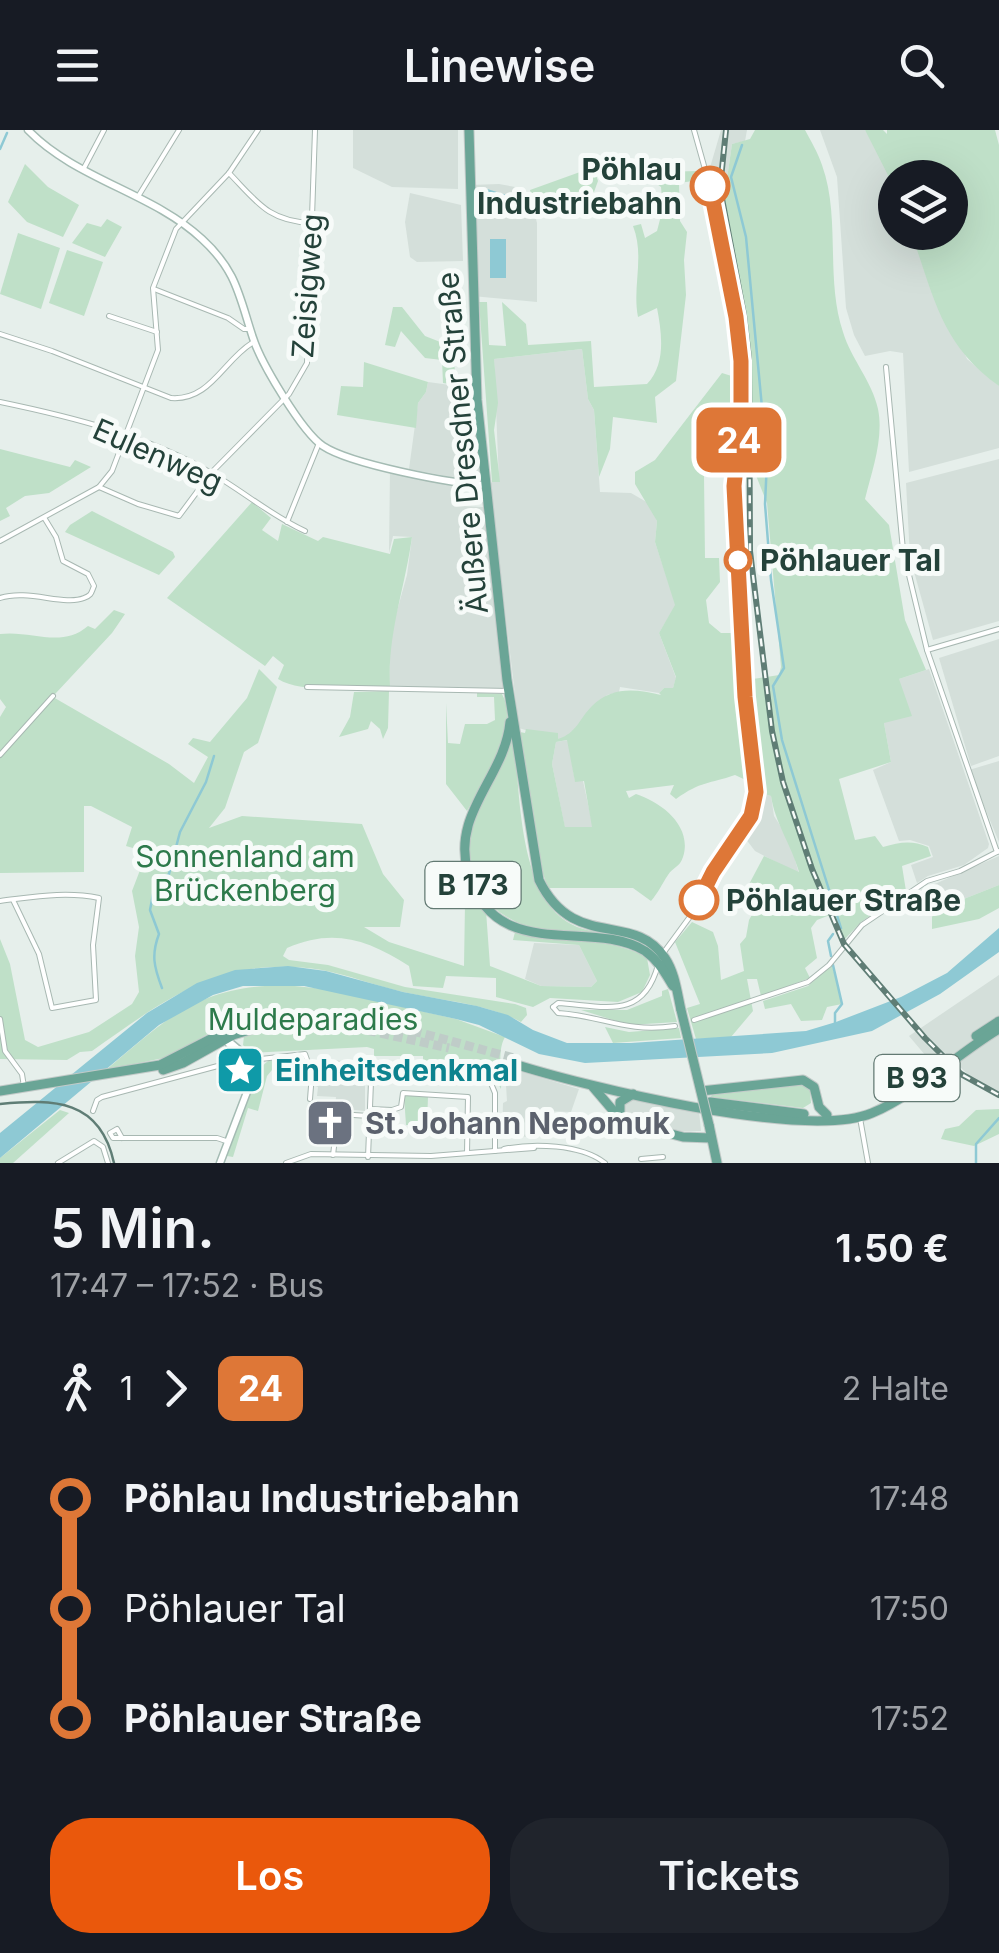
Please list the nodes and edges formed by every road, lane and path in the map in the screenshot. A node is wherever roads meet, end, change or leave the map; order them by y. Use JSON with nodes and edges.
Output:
{"nodes":[{"id":1,"x":28,"y":130,"type":"edge"},
{"id":2,"x":104,"y":130,"type":"edge"},
{"id":3,"x":180,"y":130,"type":"edge"},
{"id":4,"x":258,"y":130,"type":"edge"},
{"id":5,"x":315,"y":130,"type":"edge"},
{"id":6,"x":470,"y":130,"type":"edge"},
{"id":7,"x":694,"y":130,"type":"edge"},
{"id":8,"x":84,"y":168,"type":"junction"},
{"id":9,"x":230,"y":173,"type":"junction"},
{"id":10,"x":136,"y":199,"type":"junction"},
{"id":11,"x":181,"y":222,"type":"junction"},
{"id":12,"x":312,"y":224,"type":"junction"},
{"id":13,"x":153,"y":288,"type":"junction"},
{"id":14,"x":109,"y":316,"type":"dead end"},
{"id":15,"x":250,"y":329,"type":"junction"},
{"id":16,"x":158,"y":332,"type":"junction"},
{"id":17,"x":0,"y":334,"type":"edge"},
{"id":18,"x":254,"y":342,"type":"junction"},
{"id":19,"x":886,"y":367,"type":"dead end"},
{"id":20,"x":144,"y":388,"type":"junction"},
{"id":21,"x":286,"y":398,"type":"junction"},
{"id":22,"x":0,"y":402,"type":"edge"},
{"id":23,"x":124,"y":435,"type":"junction"},
{"id":24,"x":319,"y":444,"type":"junction"},
{"id":25,"x":212,"y":473,"type":"junction"},
{"id":26,"x":486,"y":485,"type":"junction"},
{"id":27,"x":98,"y":487,"type":"junction"},
{"id":28,"x":45,"y":519,"type":"junction"},
{"id":29,"x":287,"y":523,"type":"junction"},
{"id":30,"x":305,"y":531,"type":"dead end"},
{"id":31,"x":0,"y":541,"type":"edge"},
{"id":32,"x":0,"y":598,"type":"edge"},
{"id":33,"x":999,"y":629,"type":"edge"},
{"id":34,"x":927,"y":650,"type":"junction"},
{"id":35,"x":307,"y":687,"type":"dead end"},
{"id":36,"x":509,"y":691,"type":"junction"},
{"id":37,"x":52,"y":696,"type":"dead end"},
{"id":38,"x":512,"y":737,"type":"junction"},
{"id":39,"x":0,"y":755,"type":"edge"},
{"id":40,"x":998,"y":851,"type":"edge"},
{"id":41,"x":13,"y":900,"type":"junction"},
{"id":42,"x":0,"y":901,"type":"edge"},
{"id":43,"x":660,"y":958,"type":"junction"},
{"id":44,"x":652,"y":985,"type":"junction"},
{"id":45,"x":673,"y":986,"type":"junction"},
{"id":46,"x":0,"y":1019,"type":"edge"},
{"id":47,"x":694,"y":1020,"type":"dead end"},
{"id":48,"x":999,"y":1021,"type":"edge"},
{"id":49,"x":675,"y":1026,"type":"dead end"},
{"id":50,"x":999,"y":1029,"type":"edge"},
{"id":51,"x":244,"y":1031,"type":"junction"},
{"id":52,"x":223,"y":1036,"type":"junction"},
{"id":53,"x":245,"y":1057,"type":"junction"},
{"id":54,"x":590,"y":1085,"type":"junction"},
{"id":55,"x":28,"y":1088,"type":"junction"},
{"id":56,"x":701,"y":1091,"type":"junction"},
{"id":57,"x":393,"y":1093,"type":"dead end"},
{"id":58,"x":402,"y":1093,"type":"junction"},
{"id":59,"x":0,"y":1094,"type":"edge"},
{"id":60,"x":633,"y":1094,"type":"junction"},
{"id":61,"x":310,"y":1100,"type":"dead end"},
{"id":62,"x":818,"y":1102,"type":"junction"},
{"id":63,"x":93,"y":1110,"type":"dead end"},
{"id":64,"x":370,"y":1112,"type":"junction"},
{"id":65,"x":801,"y":1114,"type":"junction"},
{"id":66,"x":827,"y":1115,"type":"junction"},
{"id":67,"x":860,"y":1117,"type":"junction"},
{"id":68,"x":622,"y":1120,"type":"junction"},
{"id":69,"x":122,"y":1138,"type":"dead end"},
{"id":70,"x":712,"y":1138,"type":"junction"},
{"id":71,"x":226,"y":1140,"type":"junction"},
{"id":72,"x":496,"y":1151,"type":"junction"},
{"id":73,"x":467,"y":1153,"type":"junction"},
{"id":74,"x":333,"y":1155,"type":"junction"},
{"id":75,"x":448,"y":1156,"type":"junction"},
{"id":76,"x":368,"y":1157,"type":"junction"},
{"id":77,"x":663,"y":1158,"type":"edge"},
{"id":78,"x":640,"y":1159,"type":"edge"},
{"id":79,"x":346,"y":1160,"type":"edge"},
{"id":80,"x":58,"y":1163,"type":"edge"},
{"id":81,"x":108,"y":1163,"type":"edge"},
{"id":82,"x":220,"y":1163,"type":"edge"},
{"id":83,"x":286,"y":1163,"type":"edge"},
{"id":84,"x":448,"y":1163,"type":"edge"},
{"id":85,"x":605,"y":1163,"type":"edge"},
{"id":86,"x":716,"y":1163,"type":"edge"},
{"id":87,"x":868,"y":1163,"type":"edge"}],
"edges":[{"from":1,"to":8,"type":"street"},
{"from":2,"to":8,"type":"street"},
{"from":3,"to":10,"type":"street"},
{"from":4,"to":9,"type":"street"},
{"from":5,"to":12,"type":"street","name":"Zeisigweg"},
{"from":6,"to":26,"type":"main road","name":"Äußere Dresdner Straße","number":"B 173"},
{"from":7,"to":43,"type":"street"},
{"from":8,"to":10,"type":"street"},
{"from":9,"to":11,"type":"street"},
{"from":9,"to":12,"type":"street"},
{"from":10,"to":11,"type":"street"},
{"from":11,"to":13,"type":"street"},
{"from":11,"to":15,"type":"street"},
{"from":12,"to":21,"type":"street","name":"Zeisigweg"},
{"from":13,"to":15,"type":"street"},
{"from":13,"to":16,"type":"street"},
{"from":14,"to":16,"type":"street"},
{"from":15,"to":18,"type":"street"},
{"from":16,"to":20,"type":"street"},
{"from":17,"to":20,"type":"street"},
{"from":18,"to":20,"type":"street"},
{"from":18,"to":21,"type":"street"},
{"from":19,"to":34,"type":"street"},
{"from":20,"to":23,"type":"street"},
{"from":21,"to":24,"type":"street"},
{"from":21,"to":25,"type":"street","name":"Zeisigweg"},
{"from":22,"to":23,"type":"street","name":"Eulenweg"},
{"from":23,"to":25,"type":"street","name":"Eulenweg"},
{"from":23,"to":27,"type":"street"},
{"from":24,"to":26,"type":"street"},
{"from":24,"to":29,"type":"street"},
{"from":25,"to":27,"type":"street","name":"Zeisigweg"},
{"from":25,"to":29,"type":"street","name":"Eulenweg"},
{"from":26,"to":36,"type":"main road","name":"Äußere Dresdner Straße","number":"B 173"},
{"from":27,"to":28,"type":"street"},
{"from":28,"to":31,"type":"street"},
{"from":28,"to":32,"type":"street"},
{"from":29,"to":30,"type":"street","name":"Eulenweg"},
{"from":33,"to":34,"type":"street"},
{"from":34,"to":40,"type":"street"},
{"from":35,"to":36,"type":"street"},
{"from":36,"to":38,"type":"main road","name":"Äußere Dresdner Straße","number":"B 173"},
{"from":37,"to":39,"type":"street"},
{"from":38,"to":43,"type":"main road","name":"Äußere Dresdner Straße","number":"B 173"},
{"from":38,"to":43,"type":"main road","name":"Äußere Dresdner Straße","number":"B 173"},
{"from":40,"to":47,"type":"street"},
{"from":41,"to":41,"type":"street"},
{"from":41,"to":42,"type":"street"},
{"from":43,"to":44,"type":"street"},
{"from":43,"to":45,"type":"main road"},
{"from":44,"to":45,"type":"street"},
{"from":44,"to":49,"type":"street"},
{"from":45,"to":56,"type":"main road","bridge":true},
{"from":46,"to":55,"type":"street"},
{"from":48,"to":66,"type":"main road","number":"B 93"},
{"from":50,"to":67,"type":"main road","number":"B 93"},
{"from":51,"to":52,"type":"main road"},
{"from":51,"to":52,"type":"main road"},
{"from":51,"to":53,"type":"street"},
{"from":52,"to":53,"type":"street"},
{"from":52,"to":55,"type":"main road"},
{"from":52,"to":55,"type":"main road"},
{"from":53,"to":61,"type":"street"},
{"from":53,"to":63,"type":"street"},
{"from":53,"to":71,"type":"street"},
{"from":54,"to":60,"type":"main road","number":"B 93"},
{"from":54,"to":65,"type":"main road","number":"B 93"},
{"from":54,"to":68,"type":"main road"},
{"from":55,"to":59,"type":"main road"},
{"from":56,"to":62,"type":"main road"},
{"from":56,"to":70,"type":"main road","bridge":true},
{"from":57,"to":58,"type":"street"},
{"from":58,"to":64,"type":"street"},
{"from":58,"to":73,"type":"street"},
{"from":60,"to":67,"type":"main road","number":"B 93"},
{"from":60,"to":68,"type":"main road"},
{"from":62,"to":65,"type":"main road"},
{"from":62,"to":66,"type":"main road"},
{"from":64,"to":72,"type":"street"},
{"from":64,"to":74,"type":"street"},
{"from":64,"to":76,"type":"street"},
{"from":65,"to":66,"type":"main road","number":"B 93"},
{"from":67,"to":87,"type":"street"},
{"from":68,"to":70,"type":"main road"},
{"from":69,"to":71,"type":"street"},
{"from":70,"to":86,"type":"main road"},
{"from":71,"to":82,"type":"street"},
{"from":72,"to":73,"type":"street"},
{"from":72,"to":85,"type":"street"},
{"from":73,"to":75,"type":"street"},
{"from":74,"to":79,"type":"street"},
{"from":74,"to":83,"type":"street"},
{"from":75,"to":76,"type":"street"},
{"from":75,"to":84,"type":"street"},
{"from":76,"to":79,"type":"street"},
{"from":77,"to":78,"type":"street"},
{"from":80,"to":81,"type":"street"}]}
